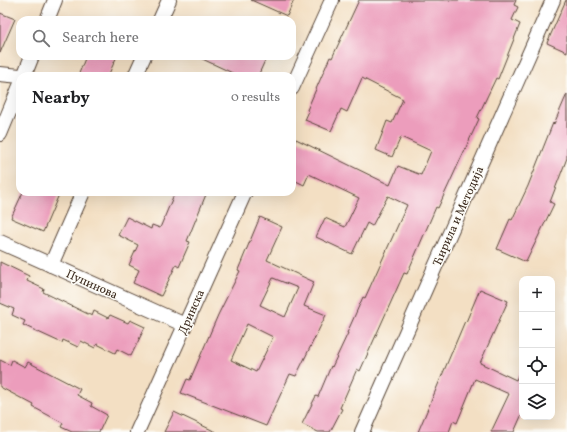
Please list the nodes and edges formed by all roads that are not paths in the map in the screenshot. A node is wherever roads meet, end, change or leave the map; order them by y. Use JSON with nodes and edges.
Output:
{"nodes":[{"id":1,"x":55,"y":0,"type":"edge"},
{"id":2,"x":169,"y":0,"type":"edge"},
{"id":3,"x":332,"y":0,"type":"edge"},
{"id":4,"x":553,"y":0,"type":"edge"},
{"id":5,"x":49,"y":16,"type":"edge"},
{"id":6,"x":162,"y":16,"type":"edge"},
{"id":7,"x":30,"y":60,"type":"edge"},
{"id":8,"x":142,"y":60,"type":"edge"},
{"id":9,"x":26,"y":72,"type":"edge"},
{"id":10,"x":137,"y":72,"type":"edge"},
{"id":11,"x":0,"y":74,"type":"edge"},
{"id":12,"x":16,"y":76,"type":"edge"},
{"id":13,"x":296,"y":79,"type":"edge"},
{"id":14,"x":16,"y":96,"type":"edge"},
{"id":15,"x":0,"y":134,"type":"edge"},
{"id":16,"x":81,"y":196,"type":"edge"},
{"id":17,"x":243,"y":196,"type":"edge"},
{"id":18,"x":0,"y":242,"type":"edge"},
{"id":19,"x":51,"y":265,"type":"junction"},
{"id":20,"x":185,"y":325,"type":"junction"},
{"id":21,"x":136,"y":432,"type":"edge"},
{"id":22,"x":362,"y":432,"type":"edge"}],
"edges":[{"from":1,"to":5,"type":"street"},
{"from":2,"to":6,"type":"street"},
{"from":3,"to":13,"type":"street"},
{"from":4,"to":22,"type":"street","name":"Ћирила и Методија"},
{"from":7,"to":9,"type":"street"},
{"from":8,"to":10,"type":"street"},
{"from":11,"to":12,"type":"street"},
{"from":14,"to":15,"type":"street"},
{"from":16,"to":19,"type":"street"},
{"from":17,"to":20,"type":"street","name":"Дринска"},
{"from":18,"to":19,"type":"street","name":"Пупинова"},
{"from":19,"to":20,"type":"street","name":"Пупинова"},
{"from":20,"to":21,"type":"street","name":"Дринска"}]}
